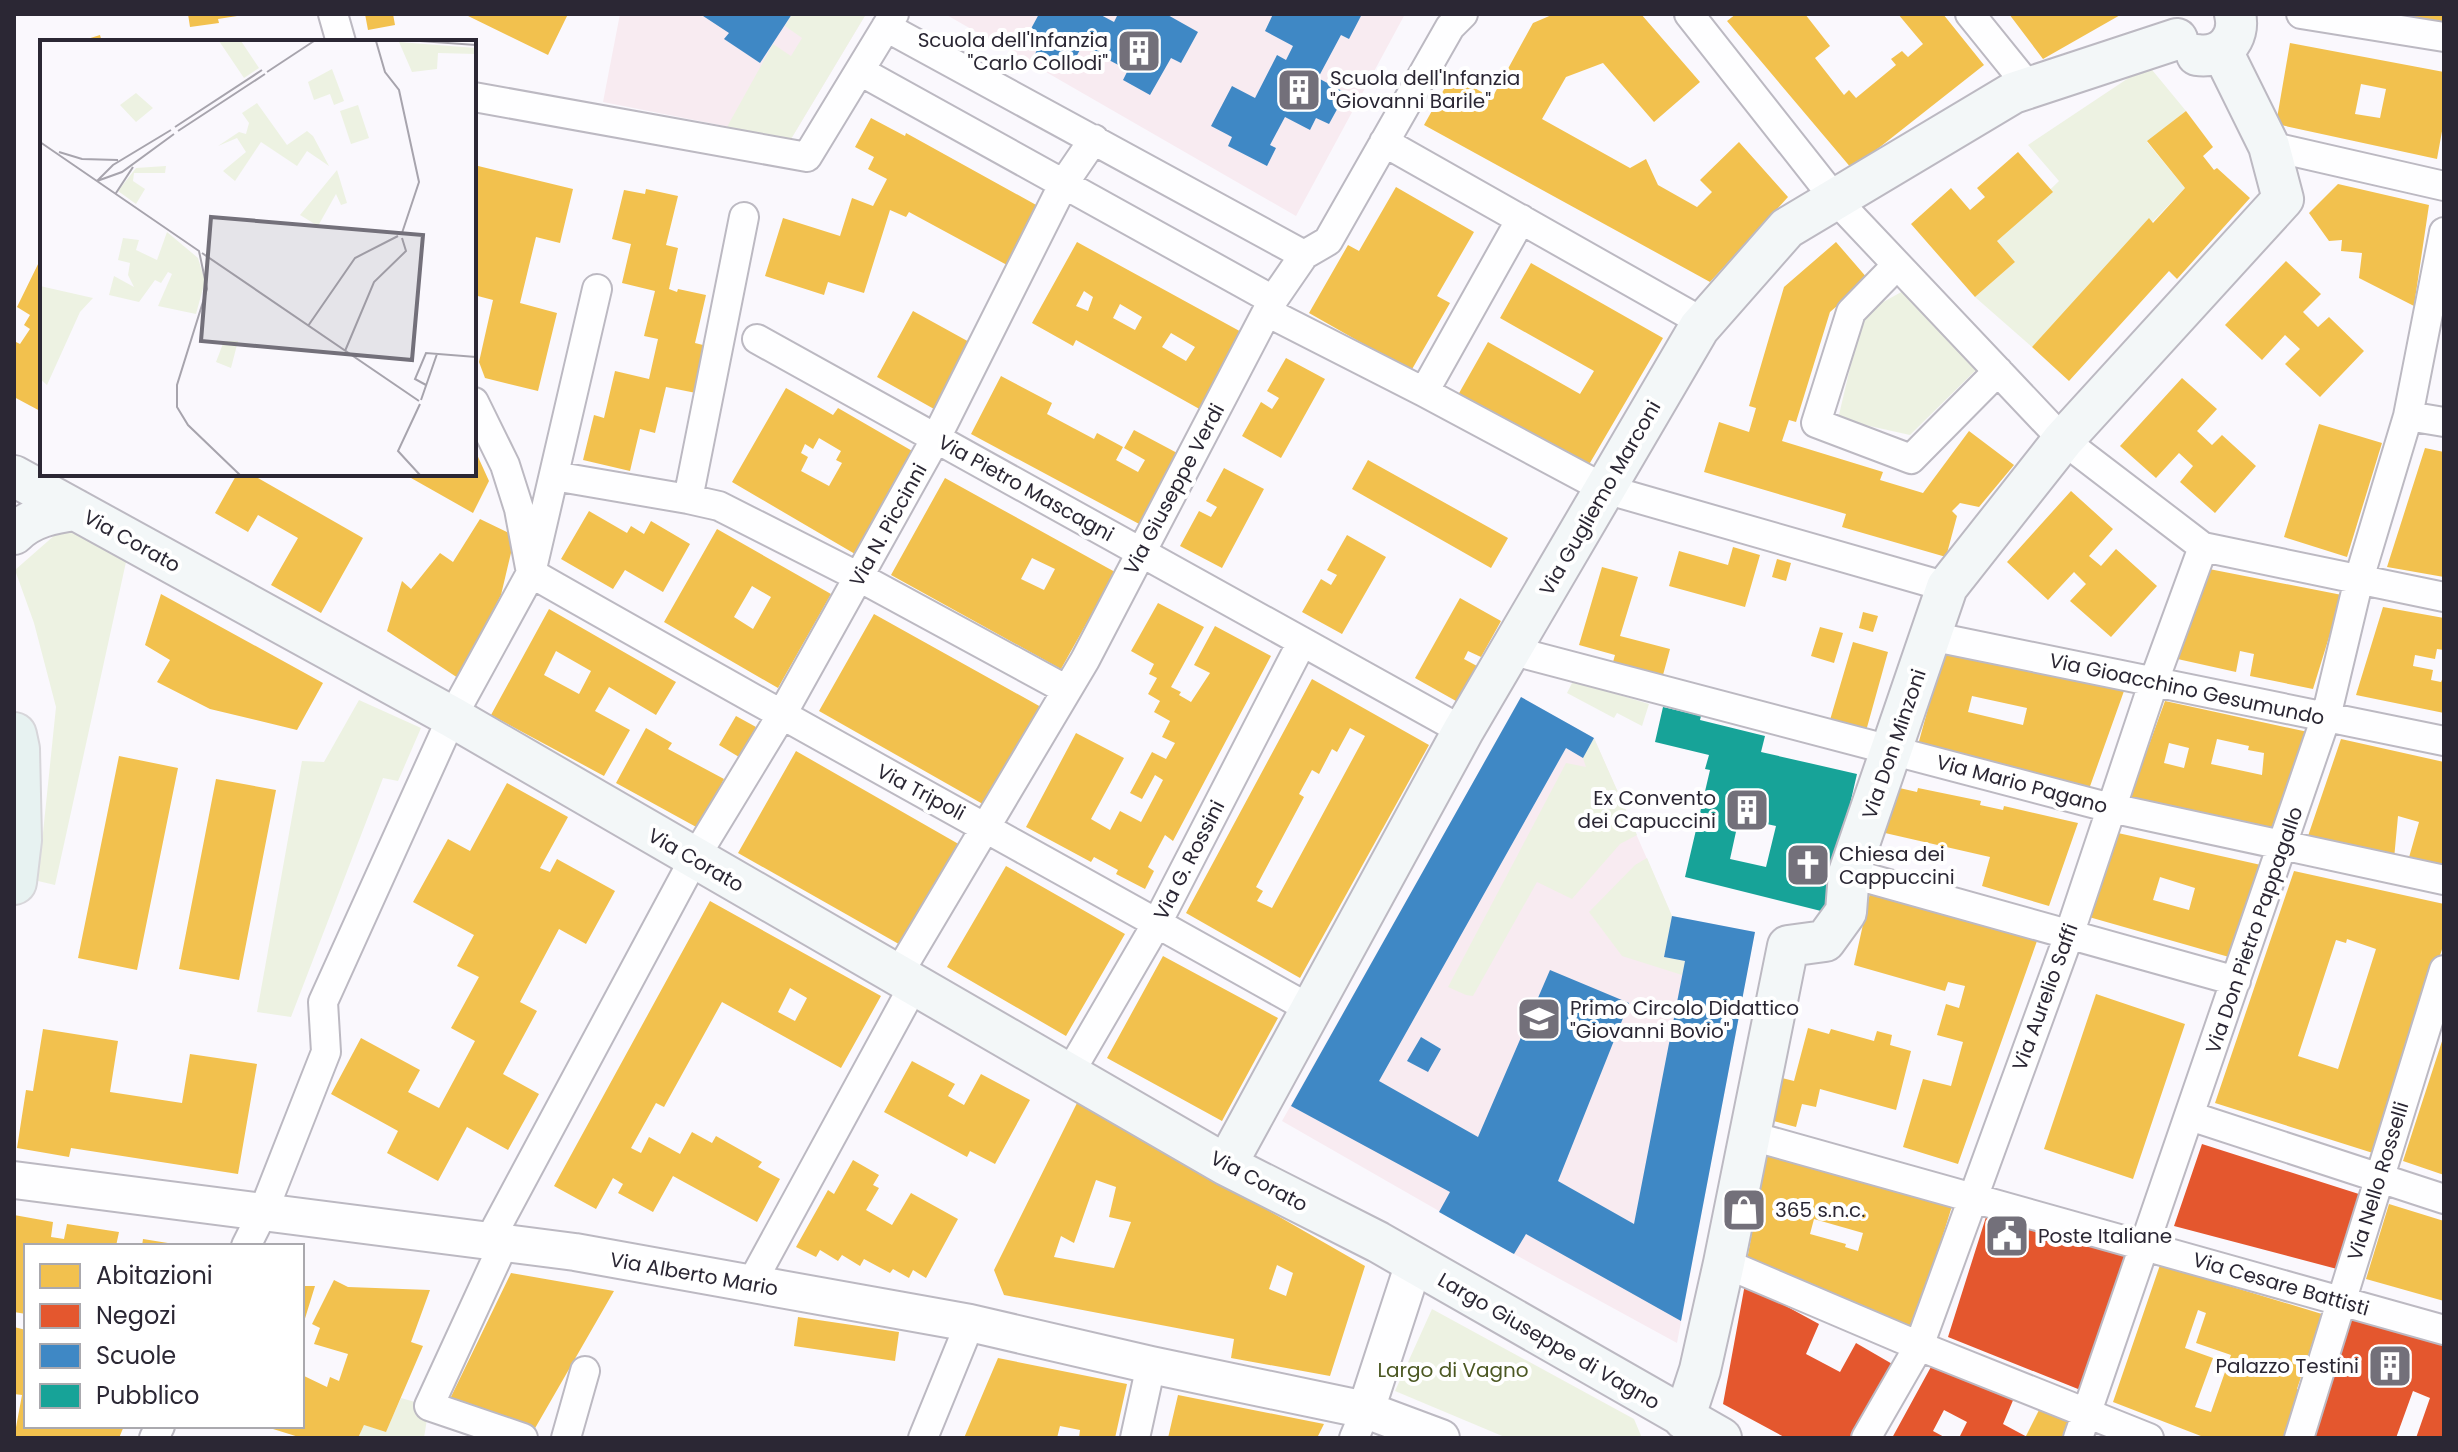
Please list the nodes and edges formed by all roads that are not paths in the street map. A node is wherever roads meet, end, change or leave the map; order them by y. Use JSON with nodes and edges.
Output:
{"nodes":[{"id":1,"x":333,"y":14,"type":"edge"},
{"id":2,"x":1463,"y":14,"type":"edge"},
{"id":3,"x":1689,"y":14,"type":"edge"},
{"id":4,"x":1970,"y":14,"type":"edge"},
{"id":5,"x":2301,"y":14,"type":"edge"},
{"id":6,"x":890,"y":21,"type":"edge"},
{"id":7,"x":2238,"y":24,"type":"edge"},
{"id":8,"x":2176,"y":26,"type":"edge"},
{"id":9,"x":2444,"y":37,"type":"edge"},
{"id":10,"x":340,"y":40,"type":"edge"},
{"id":11,"x":860,"y":71,"type":"junction"},
{"id":12,"x":2029,"y":87,"type":"junction"},
{"id":13,"x":476,"y":97,"type":"edge"},
{"id":14,"x":1094,"y":139,"type":"junction"},
{"id":15,"x":1384,"y":142,"type":"junction"},
{"id":16,"x":2269,"y":146,"type":"junction"},
{"id":17,"x":1064,"y":183,"type":"junction"},
{"id":18,"x":2444,"y":186,"type":"edge"},
{"id":19,"x":1835,"y":199,"type":"junction"},
{"id":20,"x":744,"y":217,"type":"dead end"},
{"id":21,"x":1521,"y":219,"type":"junction"},
{"id":22,"x":2444,"y":232,"type":"edge"},
{"id":23,"x":1304,"y":255,"type":"junction"},
{"id":24,"x":1897,"y":265,"type":"junction"},
{"id":25,"x":597,"y":289,"type":"dead end"},
{"id":26,"x":1270,"y":306,"type":"junction"},
{"id":27,"x":1704,"y":323,"type":"junction"},
{"id":28,"x":757,"y":339,"type":"dead end"},
{"id":29,"x":1998,"y":371,"type":"junction"},
{"id":30,"x":1424,"y":392,"type":"junction"},
{"id":31,"x":476,"y":406,"type":"edge"},
{"id":32,"x":2408,"y":416,"type":"junction"},
{"id":33,"x":2444,"y":422,"type":"edge"},
{"id":34,"x":936,"y":438,"type":"junction"},
{"id":35,"x":2063,"y":440,"type":"junction"},
{"id":36,"x":14,"y":476,"type":"edge"},
{"id":37,"x":554,"y":476,"type":"junction"},
{"id":38,"x":1605,"y":489,"type":"junction"},
{"id":39,"x":688,"y":499,"type":"junction"},
{"id":40,"x":76,"y":510,"type":"junction"},
{"id":41,"x":14,"y":534,"type":"edge"},
{"id":42,"x":2203,"y":547,"type":"junction"},
{"id":43,"x":1141,"y":552,"type":"junction"},
{"id":44,"x":531,"y":573,"type":"junction"},
{"id":45,"x":859,"y":577,"type":"junction"},
{"id":46,"x":2359,"y":579,"type":"junction"},
{"id":47,"x":1947,"y":587,"type":"junction"},
{"id":48,"x":2444,"y":597,"type":"edge"},
{"id":49,"x":1930,"y":636,"type":"junction"},
{"id":50,"x":1302,"y":642,"type":"junction"},
{"id":51,"x":1510,"y":650,"type":"junction"},
{"id":52,"x":2154,"y":681,"type":"junction"},
{"id":53,"x":1067,"y":690,"type":"junction"},
{"id":54,"x":781,"y":716,"type":"junction"},
{"id":55,"x":452,"y":717,"type":"junction"},
{"id":56,"x":2326,"y":717,"type":"junction"},
{"id":57,"x":1463,"y":731,"type":"junction"},
{"id":58,"x":14,"y":735,"type":"edge"},
{"id":59,"x":2444,"y":741,"type":"edge"},
{"id":60,"x":1891,"y":750,"type":"junction"},
{"id":61,"x":2111,"y":808,"type":"junction"},
{"id":62,"x":986,"y":827,"type":"junction"},
{"id":63,"x":2283,"y":845,"type":"junction"},
{"id":64,"x":694,"y":859,"type":"junction"},
{"id":65,"x":1849,"y":873,"type":"junction"},
{"id":66,"x":2444,"y":880,"type":"edge"},
{"id":67,"x":14,"y":882,"type":"edge"},
{"id":68,"x":1157,"y":923,"type":"junction"},
{"id":69,"x":2069,"y":935,"type":"junction"},
{"id":70,"x":2444,"y":970,"type":"edge"},
{"id":71,"x":906,"y":980,"type":"junction"},
{"id":72,"x":2236,"y":981,"type":"junction"},
{"id":73,"x":1312,"y":1010,"type":"junction"},
{"id":74,"x":1069,"y":1074,"type":"junction"},
{"id":75,"x":2190,"y":1116,"type":"junction"},
{"id":76,"x":1748,"y":1135,"type":"junction"},
{"id":77,"x":1226,"y":1165,"type":"junction"},
{"id":78,"x":2379,"y":1178,"type":"junction"},
{"id":79,"x":14,"y":1180,"type":"edge"},
{"id":80,"x":1972,"y":1198,"type":"junction"},
{"id":81,"x":2444,"y":1199,"type":"edge"},
{"id":82,"x":263,"y":1212,"type":"junction"},
{"id":83,"x":496,"y":1242,"type":"junction"},
{"id":84,"x":1378,"y":1242,"type":"joint"},
{"id":85,"x":247,"y":1244,"type":"edge"},
{"id":86,"x":2145,"y":1246,"type":"junction"},
{"id":87,"x":1414,"y":1263,"type":"junction"},
{"id":88,"x":1724,"y":1263,"type":"junction"},
{"id":89,"x":751,"y":1284,"type":"junction"},
{"id":90,"x":2341,"y":1301,"type":"junction"},
{"id":91,"x":970,"y":1323,"type":"junction"},
{"id":92,"x":2444,"y":1330,"type":"edge"},
{"id":93,"x":1919,"y":1346,"type":"junction"},
{"id":94,"x":1151,"y":1365,"type":"junction"},
{"id":95,"x":585,"y":1371,"type":"dead end"},
{"id":96,"x":1360,"y":1424,"type":"edge"},
{"id":97,"x":2082,"y":1426,"type":"edge"},
{"id":98,"x":1679,"y":1428,"type":"edge"},
{"id":99,"x":523,"y":1438,"type":"edge"},
{"id":100,"x":566,"y":1438,"type":"edge"},
{"id":101,"x":923,"y":1438,"type":"edge"},
{"id":102,"x":1135,"y":1438,"type":"edge"},
{"id":103,"x":1441,"y":1438,"type":"edge"},
{"id":104,"x":1721,"y":1438,"type":"edge"},
{"id":105,"x":1866,"y":1438,"type":"edge"},
{"id":106,"x":2149,"y":1438,"type":"edge"},
{"id":107,"x":2299,"y":1438,"type":"edge"}],
"edges":[{"from":1,"to":10,"type":"street"},
{"from":2,"to":15,"type":"street","name":"Via Giuseppe Verdi"},
{"from":3,"to":19,"type":"street"},
{"from":4,"to":12,"type":"street"},
{"from":5,"to":9,"type":"street"},
{"from":6,"to":11,"type":"street"},
{"from":6,"to":14,"type":"street"},
{"from":7,"to":8,"type":"main road"},
{"from":7,"to":16,"type":"main road"},
{"from":8,"to":12,"type":"main road","name":"Via Gugliemo Marconi"},
{"from":11,"to":13,"type":"street"},
{"from":11,"to":17,"type":"street"},
{"from":12,"to":19,"type":"main road","name":"Via Gugliemo Marconi"},
{"from":14,"to":17,"type":"street","name":"Via N. Piccinni"},
{"from":14,"to":23,"type":"street"},
{"from":15,"to":21,"type":"street"},
{"from":15,"to":23,"type":"street","name":"Via Giuseppe Verdi"},
{"from":16,"to":18,"type":"street"},
{"from":16,"to":35,"type":"main road","name":"Via Don Minzoni"},
{"from":17,"to":26,"type":"street"},
{"from":17,"to":34,"type":"street","name":"Via N. Piccinni"},
{"from":19,"to":24,"type":"street"},
{"from":19,"to":27,"type":"main road","name":"Via Gugliemo Marconi"},
{"from":20,"to":39,"type":"street"},
{"from":21,"to":27,"type":"street"},
{"from":21,"to":30,"type":"street"},
{"from":22,"to":32,"type":"street","name":"Via Don Pietro Pappagallo"},
{"from":23,"to":26,"type":"street","name":"Via Giuseppe Verdi"},
{"from":24,"to":29,"type":"street"},
{"from":24,"to":29,"type":"street"},
{"from":25,"to":37,"type":"street"},
{"from":26,"to":30,"type":"street"},
{"from":26,"to":43,"type":"street","name":"Via Giuseppe Verdi"},
{"from":27,"to":38,"type":"main road","name":"Via Gugliemo Marconi"},
{"from":28,"to":34,"type":"street","name":"Via Pietro Mascagni"},
{"from":29,"to":35,"type":"street"},
{"from":30,"to":38,"type":"street"},
{"from":31,"to":44,"type":"street"},
{"from":32,"to":33,"type":"street"},
{"from":32,"to":46,"type":"street","name":"Via Don Pietro Pappagallo"},
{"from":34,"to":43,"type":"street","name":"Via Pietro Mascagni"},
{"from":34,"to":45,"type":"street","name":"Via N. Piccinni"},
{"from":35,"to":42,"type":"street"},
{"from":35,"to":47,"type":"main road","name":"Via Don Minzoni"},
{"from":36,"to":40,"type":"main road","name":"Via Corato"},
{"from":37,"to":39,"type":"street"},
{"from":37,"to":44,"type":"street"},
{"from":38,"to":47,"type":"street"},
{"from":38,"to":51,"type":"main road","name":"Via Gugliemo Marconi"},
{"from":39,"to":45,"type":"street"},
{"from":40,"to":41,"type":"main road"},
{"from":40,"to":55,"type":"main road","name":"Via Corato"},
{"from":42,"to":46,"type":"street"},
{"from":42,"to":52,"type":"street","name":"Via Aurelio Saffi"},
{"from":43,"to":50,"type":"street","name":"Via Pietro Mascagni"},
{"from":43,"to":53,"type":"street","name":"Via Giuseppe Verdi"},
{"from":44,"to":54,"type":"street","name":"Via Tripoli"},
{"from":44,"to":55,"type":"street"},
{"from":45,"to":53,"type":"street"},
{"from":45,"to":54,"type":"street","name":"Via N. Piccinni"},
{"from":46,"to":48,"type":"street"},
{"from":46,"to":56,"type":"street","name":"Via Don Pietro Pappagallo"},
{"from":47,"to":49,"type":"main road","name":"Via Don Minzoni"},
{"from":49,"to":52,"type":"street","name":"Via Gioacchino Gesumundo"},
{"from":49,"to":60,"type":"main road","name":"Via Don Minzoni"},
{"from":50,"to":57,"type":"street","name":"Via Pietro Mascagni"},
{"from":50,"to":68,"type":"street","name":"Via G. Rossini"},
{"from":51,"to":57,"type":"main road","name":"Via Gugliemo Marconi"},
{"from":51,"to":60,"type":"street","name":"Via Mario Pagano"},
{"from":52,"to":56,"type":"street","name":"Via Gioacchino Gesumundo"},
{"from":52,"to":61,"type":"street","name":"Via Aurelio Saffi"},
{"from":53,"to":62,"type":"street","name":"Via Giuseppe Verdi"},
{"from":54,"to":62,"type":"street","name":"Via Tripoli"},
{"from":54,"to":64,"type":"street","name":"Via N. Piccinni"},
{"from":55,"to":64,"type":"main road","name":"Via Corato"},
{"from":55,"to":82,"type":"street"},
{"from":56,"to":59,"type":"street","name":"Via Gioacchino Gesumundo"},
{"from":56,"to":63,"type":"street","name":"Via Don Pietro Pappagallo"},
{"from":57,"to":73,"type":"main road","name":"Via Gugliemo Marconi"},
{"from":58,"to":67,"type":"main road"},
{"from":60,"to":61,"type":"street","name":"Via Mario Pagano"},
{"from":60,"to":65,"type":"main road","name":"Via Don Minzoni"},
{"from":61,"to":63,"type":"street","name":"Via Mario Pagano"},
{"from":61,"to":69,"type":"street","name":"Via Aurelio Saffi"},
{"from":62,"to":68,"type":"street","name":"Via Tripoli"},
{"from":62,"to":71,"type":"street","name":"Via Giuseppe Verdi"},
{"from":63,"to":66,"type":"street","name":"Via Mario Pagano"},
{"from":63,"to":72,"type":"street","name":"Via Don Pietro Pappagallo"},
{"from":64,"to":71,"type":"main road","name":"Via Corato"},
{"from":64,"to":83,"type":"street","name":"Via N. Piccinni"},
{"from":65,"to":69,"type":"street"},
{"from":65,"to":76,"type":"main road","name":"Via Don Minzoni"},
{"from":68,"to":73,"type":"street","name":"Via Tripoli"},
{"from":68,"to":74,"type":"street","name":"Via G. Rossini"},
{"from":69,"to":72,"type":"street"},
{"from":69,"to":80,"type":"street","name":"Via Aurelio Saffi"},
{"from":70,"to":78,"type":"street","name":"Via Nello Rosselli"},
{"from":71,"to":74,"type":"main road","name":"Via Corato"},
{"from":71,"to":89,"type":"street","name":"Via Giuseppe Verdi"},
{"from":72,"to":75,"type":"street","name":"Via Don Pietro Pappagallo"},
{"from":73,"to":77,"type":"main road","name":"Via Gugliemo Marconi"},
{"from":74,"to":77,"type":"main road","name":"Via Corato"},
{"from":75,"to":78,"type":"street"},
{"from":75,"to":86,"type":"street","name":"Via Don Pietro Pappagallo"},
{"from":76,"to":80,"type":"street","name":"Via Cesare Battisti"},
{"from":76,"to":88,"type":"main road","name":"Via Don Minzoni"},
{"from":77,"to":84,"type":"main road","name":"Via Corato"},
{"from":78,"to":81,"type":"street"},
{"from":78,"to":90,"type":"street","name":"Via Nello Rosselli"},
{"from":79,"to":82,"type":"street","name":"Via Alberto Mario"},
{"from":80,"to":86,"type":"street","name":"Via Cesare Battisti"},
{"from":80,"to":93,"type":"street","name":"Via Aurelio Saffi"},
{"from":82,"to":83,"type":"street","name":"Via Alberto Mario"},
{"from":82,"to":85,"type":"street"},
{"from":83,"to":89,"type":"street","name":"Via Alberto Mario"},
{"from":83,"to":99,"type":"street","name":"Via N. Piccinni"},
{"from":84,"to":87,"type":"main road","name":"Largo Giuseppe di Vagno"},
{"from":86,"to":90,"type":"street","name":"Via Cesare Battisti"},
{"from":86,"to":97,"type":"street","name":"Via Don Pietro Pappagallo"},
{"from":87,"to":96,"type":"street","name":"Largo Giuseppe di Vagno"},
{"from":87,"to":98,"type":"main road","name":"Largo Giuseppe di Vagno"},
{"from":88,"to":93,"type":"street"},
{"from":88,"to":98,"type":"main road","name":"Via Don Minzoni"},
{"from":89,"to":91,"type":"street","name":"Via Alberto Mario"},
{"from":90,"to":92,"type":"street","name":"Via Cesare Battisti"},
{"from":90,"to":107,"type":"street","name":"Via Nello Rosselli"},
{"from":91,"to":94,"type":"street","name":"Via Alberto Mario"},
{"from":91,"to":101,"type":"street"},
{"from":93,"to":97,"type":"street"},
{"from":93,"to":105,"type":"street","name":"Via Aurelio Saffi"},
{"from":94,"to":96,"type":"street","name":"Via Alberto Mario"},
{"from":94,"to":102,"type":"street"},
{"from":95,"to":100,"type":"street"},
{"from":96,"to":103,"type":"street"},
{"from":97,"to":106,"type":"street"},
{"from":98,"to":104,"type":"main road","name":"Largo Giuseppe di Vagno"}]}
